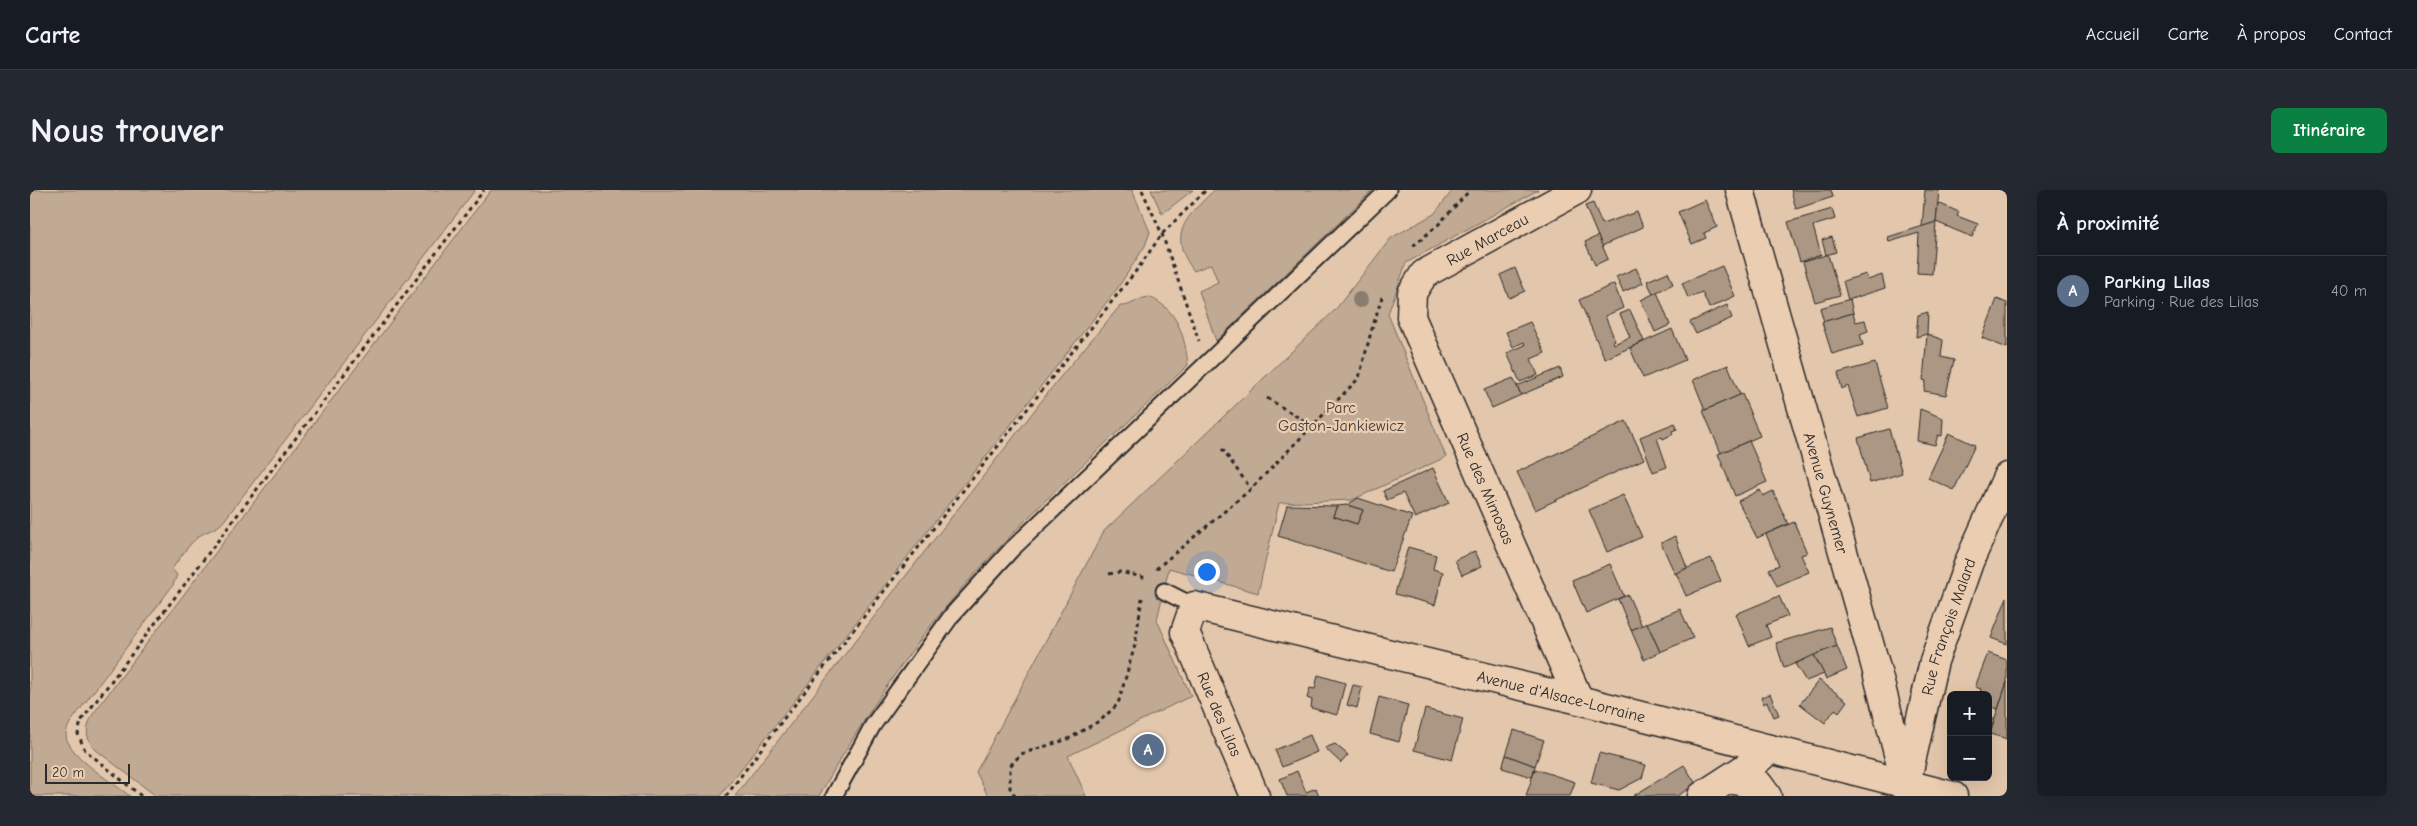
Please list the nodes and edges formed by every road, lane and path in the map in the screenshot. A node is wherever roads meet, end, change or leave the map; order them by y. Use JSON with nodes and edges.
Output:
{"nodes":[{"id":1,"x":484,"y":190,"type":"edge"},
{"id":2,"x":1142,"y":190,"type":"edge"},
{"id":3,"x":1206,"y":190,"type":"edge"},
{"id":4,"x":1388,"y":190,"type":"edge"},
{"id":5,"x":1470,"y":190,"type":"edge"},
{"id":6,"x":1576,"y":190,"type":"edge"},
{"id":7,"x":1740,"y":190,"type":"edge"},
{"id":8,"x":1162,"y":234,"type":"junction"},
{"id":9,"x":1412,"y":247,"type":"dead end"},
{"id":10,"x":1424,"y":274,"type":"joint"},
{"id":11,"x":1383,"y":294,"type":"dead end"},
{"id":12,"x":1207,"y":363,"type":"junction"},
{"id":13,"x":1267,"y":398,"type":"dead end"},
{"id":14,"x":1314,"y":427,"type":"junction"},
{"id":15,"x":1222,"y":449,"type":"dead end"},
{"id":16,"x":2007,"y":477,"type":"edge"},
{"id":17,"x":1251,"y":489,"type":"junction"},
{"id":18,"x":1109,"y":574,"type":"dead end"},
{"id":19,"x":1146,"y":577,"type":"junction"},
{"id":20,"x":1145,"y":587,"type":"dead end"},
{"id":21,"x":1164,"y":591,"type":"joint"},
{"id":22,"x":1143,"y":596,"type":"dead end"},
{"id":23,"x":1194,"y":606,"type":"junction"},
{"id":24,"x":1579,"y":700,"type":"junction"},
{"id":25,"x":1770,"y":749,"type":"junction"},
{"id":26,"x":1729,"y":779,"type":"junction"},
{"id":27,"x":1908,"y":790,"type":"edge"},
{"id":28,"x":141,"y":796,"type":"edge"},
{"id":29,"x":726,"y":796,"type":"edge"},
{"id":30,"x":834,"y":796,"type":"edge"},
{"id":31,"x":1015,"y":796,"type":"edge"},
{"id":32,"x":1255,"y":796,"type":"edge"},
{"id":33,"x":1702,"y":796,"type":"edge"},
{"id":34,"x":1767,"y":796,"type":"edge"},
{"id":35,"x":1953,"y":796,"type":"edge"}],
"edges":[{"from":1,"to":28,"type":"path"},
{"from":2,"to":8,"type":"path"},
{"from":3,"to":8,"type":"path"},
{"from":4,"to":12,"type":"lane"},
{"from":5,"to":9,"type":"path"},
{"from":6,"to":10,"type":"street","name":"Rue Marceau"},
{"from":7,"to":27,"type":"street","name":"Avenue Guynemer"},
{"from":8,"to":12,"type":"path"},
{"from":8,"to":29,"type":"path"},
{"from":10,"to":24,"type":"street","name":"Rue des Mimosas"},
{"from":11,"to":14,"type":"path"},
{"from":12,"to":30,"type":"lane"},
{"from":13,"to":14,"type":"path"},
{"from":14,"to":17,"type":"path"},
{"from":15,"to":17,"type":"path"},
{"from":16,"to":27,"type":"street","name":"Rue François Malard"},
{"from":17,"to":19,"type":"path"},
{"from":18,"to":19,"type":"path"},
{"from":19,"to":20,"type":"path"},
{"from":19,"to":21,"type":"path"},
{"from":21,"to":23,"type":"lane"},
{"from":22,"to":31,"type":"path"},
{"from":23,"to":24,"type":"street","name":"Avenue d'Alsace-Lorraine"},
{"from":23,"to":32,"type":"street","name":"Rue des Lilas"},
{"from":24,"to":25,"type":"street","name":"Avenue d'Alsace-Lorraine"},
{"from":25,"to":26,"type":"street"},
{"from":25,"to":27,"type":"street","name":"Avenue d'Alsace-Lorraine"},
{"from":26,"to":33,"type":"street"},
{"from":26,"to":34,"type":"street"},
{"from":27,"to":35,"type":"street","name":"Avenue d'Alsace-Lorraine"}]}
